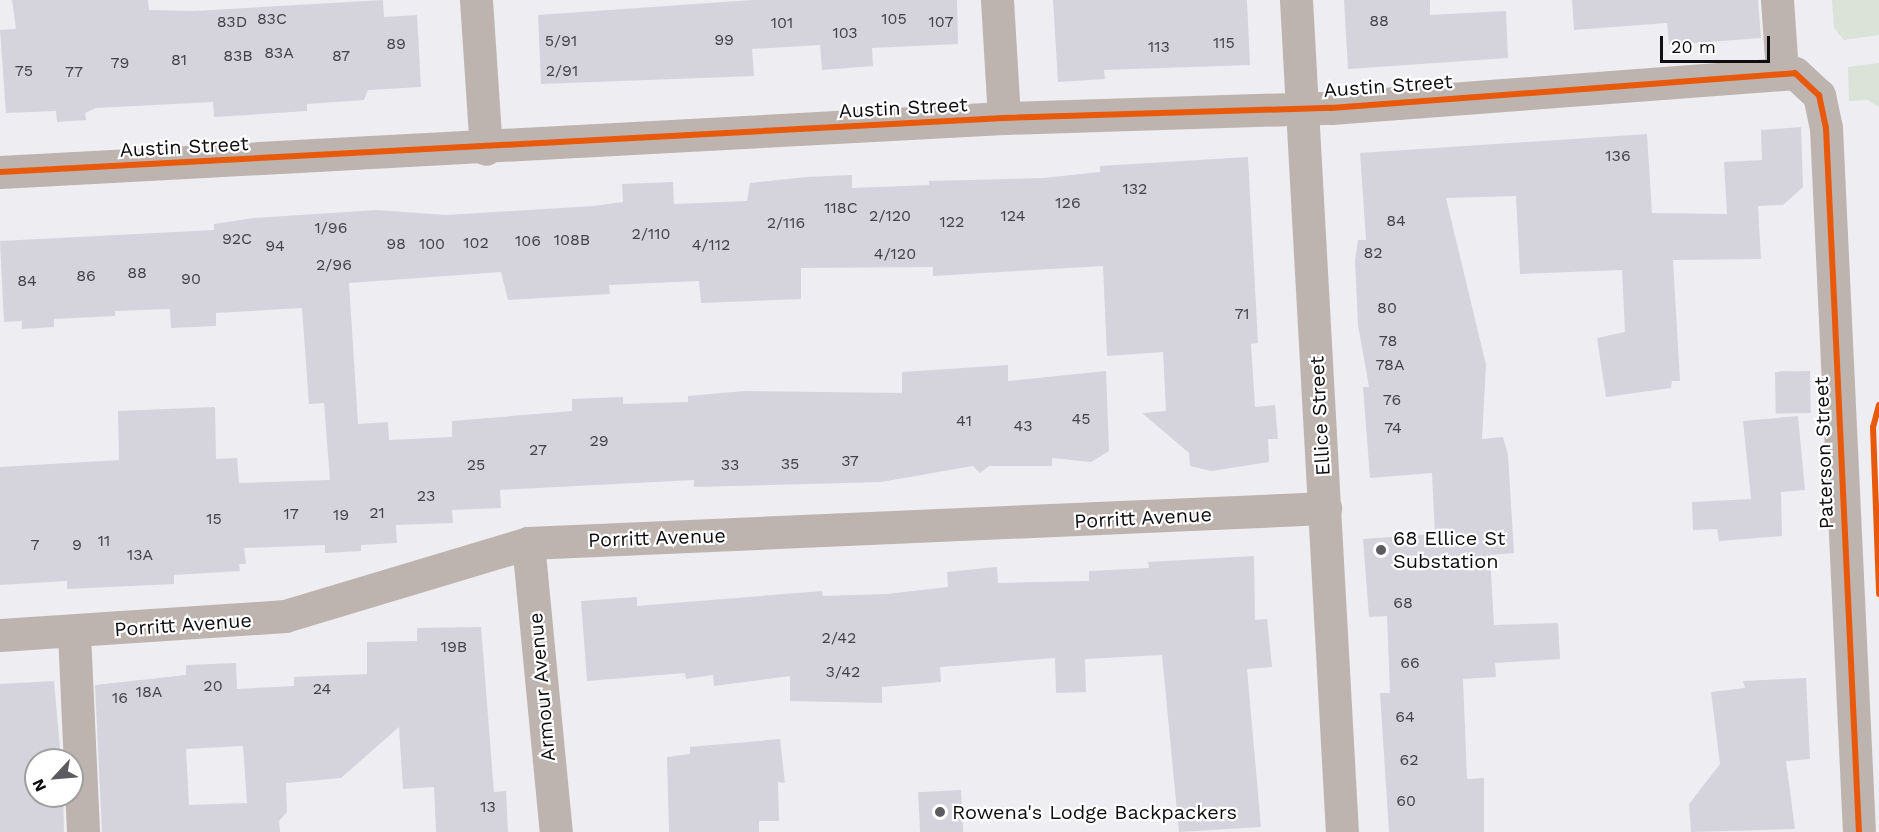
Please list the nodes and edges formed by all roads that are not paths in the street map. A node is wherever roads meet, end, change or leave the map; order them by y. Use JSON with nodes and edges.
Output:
{"nodes":[{"id":1,"x":476,"y":0,"type":"edge"},
{"id":2,"x":998,"y":0,"type":"edge"},
{"id":3,"x":1296,"y":0,"type":"edge"},
{"id":4,"x":1777,"y":0,"type":"edge"},
{"id":5,"x":1794,"y":75,"type":"junction"},
{"id":6,"x":1302,"y":107,"type":"junction"},
{"id":7,"x":1004,"y":118,"type":"junction"},
{"id":8,"x":486,"y":148,"type":"junction"},
{"id":9,"x":0,"y":172,"type":"edge"},
{"id":10,"x":1325,"y":508,"type":"junction"},
{"id":11,"x":528,"y":543,"type":"junction"},
{"id":12,"x":74,"y":633,"type":"junction"},
{"id":13,"x":0,"y":635,"type":"edge"},
{"id":14,"x":83,"y":832,"type":"edge"},
{"id":15,"x":556,"y":832,"type":"edge"},
{"id":16,"x":1342,"y":832,"type":"edge"},
{"id":17,"x":1859,"y":832,"type":"edge"}],
"edges":[{"from":1,"to":8,"type":"street"},
{"from":2,"to":7,"type":"street"},
{"from":3,"to":6,"type":"street","name":"Ellice Street"},
{"from":4,"to":5,"type":"street"},
{"from":5,"to":6,"type":"street","name":"Austin Street"},
{"from":5,"to":17,"type":"street","name":"Paterson Street"},
{"from":6,"to":7,"type":"street","name":"Austin Street"},
{"from":6,"to":10,"type":"street","name":"Ellice Street"},
{"from":7,"to":8,"type":"street","name":"Austin Street"},
{"from":8,"to":9,"type":"street","name":"Austin Street"},
{"from":10,"to":11,"type":"street","name":"Porritt Avenue"},
{"from":10,"to":16,"type":"street","name":"Ellice Street"},
{"from":11,"to":12,"type":"street","name":"Porritt Avenue"},
{"from":11,"to":15,"type":"street","name":"Armour Avenue"},
{"from":12,"to":13,"type":"street","name":"Porritt Avenue"},
{"from":12,"to":14,"type":"street"}]}
